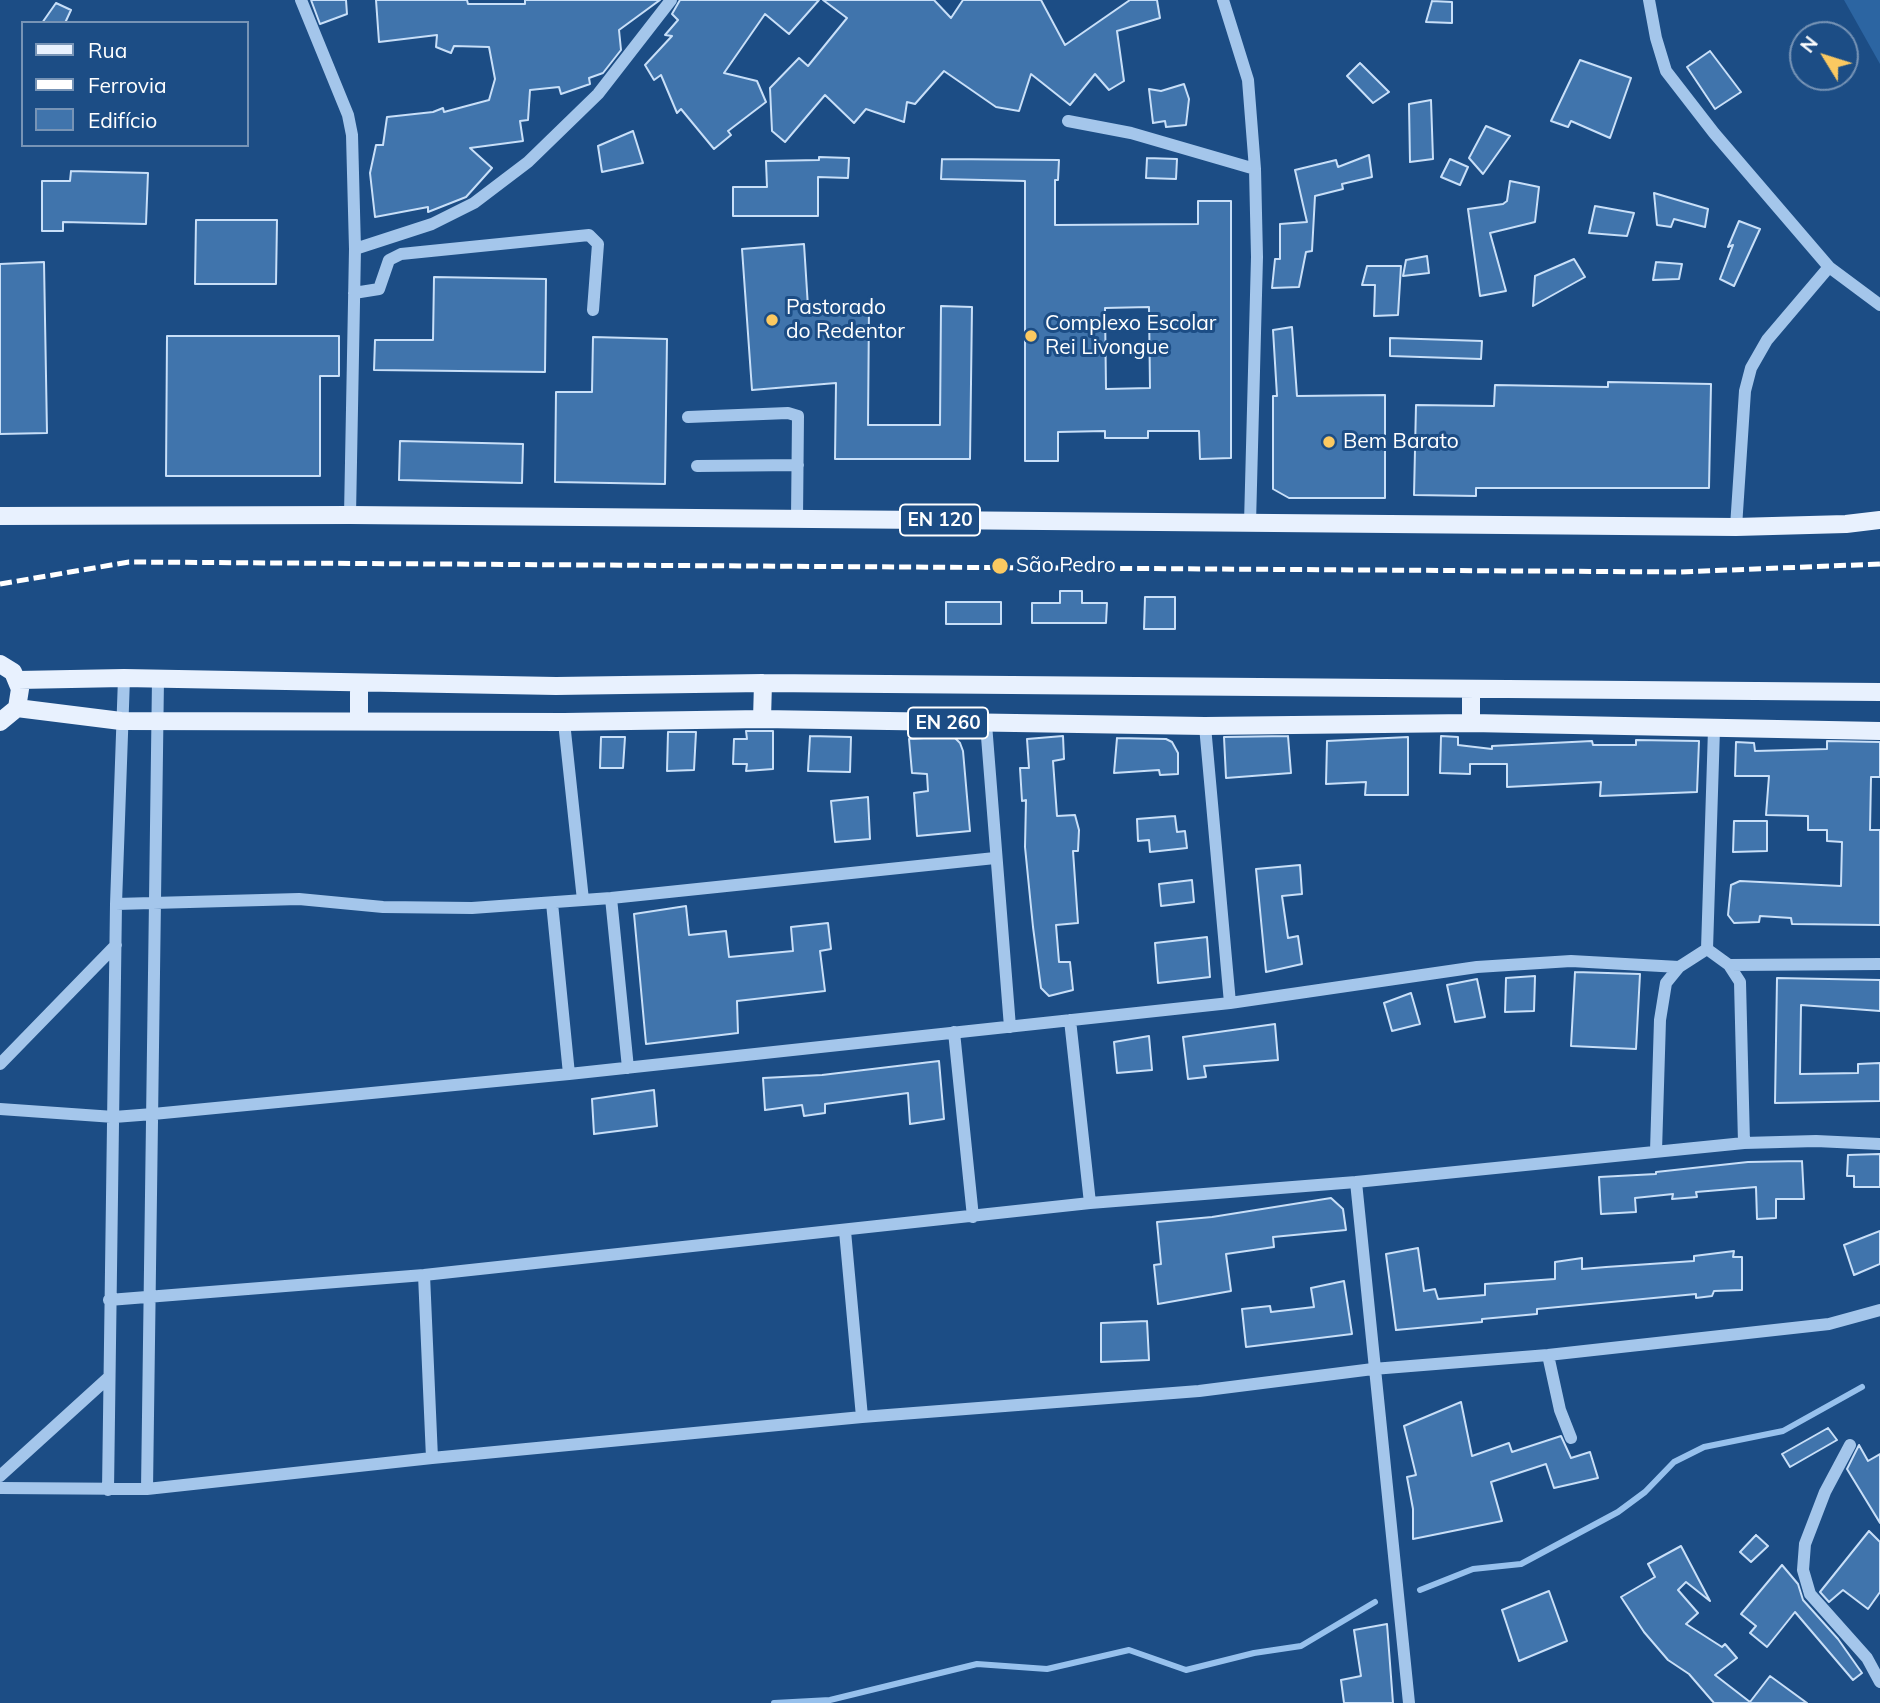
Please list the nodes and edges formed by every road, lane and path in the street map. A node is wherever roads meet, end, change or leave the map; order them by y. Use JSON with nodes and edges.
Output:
{"nodes":[{"id":1,"x":301,"y":0,"type":"edge"},
{"id":2,"x":671,"y":0,"type":"edge"},
{"id":3,"x":1223,"y":0,"type":"edge"},
{"id":4,"x":1649,"y":0,"type":"edge"},
{"id":5,"x":1068,"y":121,"type":"dead end"},
{"id":6,"x":1255,"y":169,"type":"junction"},
{"id":7,"x":355,"y":249,"type":"junction"},
{"id":8,"x":1829,"y":267,"type":"junction"},
{"id":9,"x":354,"y":293,"type":"junction"},
{"id":10,"x":1880,"y":305,"type":"edge"},
{"id":11,"x":593,"y":310,"type":"dead end"},
{"id":12,"x":688,"y":417,"type":"dead end"},
{"id":13,"x":797,"y":465,"type":"junction"},
{"id":14,"x":697,"y":466,"type":"dead end"},
{"id":15,"x":349,"y":515,"type":"junction"},
{"id":16,"x":0,"y":516,"type":"edge"},
{"id":17,"x":797,"y":518,"type":"junction"},
{"id":18,"x":1880,"y":520,"type":"edge"},
{"id":19,"x":1250,"y":523,"type":"junction"},
{"id":20,"x":1736,"y":527,"type":"junction"},
{"id":21,"x":0,"y":664,"type":"edge"},
{"id":22,"x":124,"y":678,"type":"junction"},
{"id":23,"x":158,"y":679,"type":"junction"},
{"id":24,"x":18,"y":680,"type":"junction"},
{"id":25,"x":763,"y":683,"type":"junction"},
{"id":26,"x":359,"y":684,"type":"junction"},
{"id":27,"x":1471,"y":689,"type":"junction"},
{"id":28,"x":1880,"y":692,"type":"edge"},
{"id":29,"x":17,"y":708,"type":"junction"},
{"id":30,"x":158,"y":719,"type":"junction"},
{"id":31,"x":762,"y":719,"type":"junction"},
{"id":32,"x":121,"y":721,"type":"junction"},
{"id":33,"x":359,"y":721,"type":"junction"},
{"id":34,"x":0,"y":722,"type":"edge"},
{"id":35,"x":564,"y":722,"type":"junction"},
{"id":36,"x":1471,"y":723,"type":"junction"},
{"id":37,"x":986,"y":724,"type":"junction"},
{"id":38,"x":1205,"y":726,"type":"junction"},
{"id":39,"x":1714,"y":729,"type":"junction"},
{"id":40,"x":1880,"y":731,"type":"edge"},
{"id":41,"x":995,"y":858,"type":"junction"},
{"id":42,"x":611,"y":898,"type":"junction"},
{"id":43,"x":583,"y":900,"type":"junction"},
{"id":44,"x":552,"y":903,"type":"junction"},
{"id":45,"x":116,"y":904,"type":"junction"},
{"id":46,"x":155,"y":904,"type":"junction"},
{"id":47,"x":116,"y":945,"type":"junction"},
{"id":48,"x":1707,"y":949,"type":"junction"},
{"id":49,"x":1880,"y":964,"type":"edge"},
{"id":50,"x":1728,"y":965,"type":"junction"},
{"id":51,"x":1679,"y":967,"type":"junction"},
{"id":52,"x":1230,"y":1003,"type":"junction"},
{"id":53,"x":1070,"y":1020,"type":"junction"},
{"id":54,"x":1010,"y":1027,"type":"junction"},
{"id":55,"x":954,"y":1032,"type":"junction"},
{"id":56,"x":0,"y":1063,"type":"edge"},
{"id":57,"x":628,"y":1068,"type":"junction"},
{"id":58,"x":569,"y":1074,"type":"junction"},
{"id":59,"x":0,"y":1109,"type":"edge"},
{"id":60,"x":153,"y":1114,"type":"junction"},
{"id":61,"x":114,"y":1116,"type":"junction"},
{"id":62,"x":1744,"y":1143,"type":"junction"},
{"id":63,"x":1880,"y":1144,"type":"edge"},
{"id":64,"x":1656,"y":1151,"type":"junction"},
{"id":65,"x":1356,"y":1182,"type":"junction"},
{"id":66,"x":1090,"y":1203,"type":"junction"},
{"id":67,"x":973,"y":1217,"type":"junction"},
{"id":68,"x":845,"y":1231,"type":"junction"},
{"id":69,"x":424,"y":1275,"type":"junction"},
{"id":70,"x":152,"y":1298,"type":"junction"},
{"id":71,"x":108,"y":1300,"type":"junction"},
{"id":72,"x":1880,"y":1310,"type":"edge"},
{"id":73,"x":1548,"y":1355,"type":"junction"},
{"id":74,"x":1373,"y":1369,"type":"junction"},
{"id":75,"x":108,"y":1378,"type":"junction"},
{"id":76,"x":862,"y":1417,"type":"junction"},
{"id":77,"x":1571,"y":1438,"type":"dead end"},
{"id":78,"x":1850,"y":1445,"type":"dead end"},
{"id":79,"x":432,"y":1458,"type":"junction"},
{"id":80,"x":0,"y":1476,"type":"edge"},
{"id":81,"x":0,"y":1488,"type":"edge"},
{"id":82,"x":147,"y":1489,"type":"junction"},
{"id":83,"x":108,"y":1490,"type":"junction"},
{"id":84,"x":1880,"y":1682,"type":"edge"},
{"id":85,"x":1409,"y":1703,"type":"edge"}],
"edges":[{"from":1,"to":7,"type":"street"},
{"from":2,"to":7,"type":"street"},
{"from":3,"to":6,"type":"street"},
{"from":4,"to":8,"type":"street"},
{"from":5,"to":6,"type":"street"},
{"from":6,"to":19,"type":"street"},
{"from":7,"to":9,"type":"street"},
{"from":8,"to":10,"type":"street"},
{"from":8,"to":20,"type":"street"},
{"from":9,"to":11,"type":"street"},
{"from":9,"to":15,"type":"street"},
{"from":12,"to":13,"type":"street"},
{"from":13,"to":14,"type":"street"},
{"from":13,"to":17,"type":"street"},
{"from":15,"to":16,"type":"main road","number":"EN 120"},
{"from":15,"to":17,"type":"main road","number":"EN 120"},
{"from":17,"to":19,"type":"main road","number":"EN 120"},
{"from":18,"to":20,"type":"main road","number":"EN 120"},
{"from":19,"to":20,"type":"main road","number":"EN 120"},
{"from":21,"to":24,"type":"main road"},
{"from":22,"to":23,"type":"main road","number":"EN 260"},
{"from":22,"to":24,"type":"main road","number":"EN 260"},
{"from":22,"to":32,"type":"street"},
{"from":23,"to":26,"type":"main road","number":"EN 260"},
{"from":23,"to":30,"type":"street"},
{"from":24,"to":29,"type":"main road"},
{"from":25,"to":26,"type":"main road","number":"EN 260"},
{"from":25,"to":27,"type":"main road","number":"EN 260"},
{"from":25,"to":31,"type":"main road"},
{"from":26,"to":33,"type":"main road"},
{"from":27,"to":28,"type":"main road","number":"EN 260"},
{"from":27,"to":36,"type":"main road"},
{"from":29,"to":32,"type":"main road","number":"EN 260"},
{"from":29,"to":34,"type":"main road"},
{"from":30,"to":32,"type":"main road","number":"EN 260"},
{"from":30,"to":33,"type":"main road","number":"EN 260"},
{"from":30,"to":46,"type":"street"},
{"from":31,"to":35,"type":"main road","number":"EN 260"},
{"from":31,"to":37,"type":"main road","number":"EN 260"},
{"from":32,"to":45,"type":"street"},
{"from":33,"to":35,"type":"main road","number":"EN 260"},
{"from":35,"to":43,"type":"street"},
{"from":36,"to":38,"type":"main road","number":"EN 260"},
{"from":36,"to":39,"type":"main road","number":"EN 260"},
{"from":37,"to":38,"type":"main road","number":"EN 260"},
{"from":37,"to":41,"type":"street"},
{"from":38,"to":52,"type":"street"},
{"from":39,"to":40,"type":"main road","number":"EN 260"},
{"from":39,"to":48,"type":"street"},
{"from":41,"to":42,"type":"street"},
{"from":41,"to":54,"type":"street"},
{"from":42,"to":43,"type":"street"},
{"from":42,"to":57,"type":"street"},
{"from":43,"to":44,"type":"street"},
{"from":44,"to":46,"type":"street"},
{"from":44,"to":58,"type":"street"},
{"from":45,"to":46,"type":"street"},
{"from":45,"to":47,"type":"street"},
{"from":46,"to":60,"type":"street"},
{"from":47,"to":56,"type":"street"},
{"from":47,"to":61,"type":"street"},
{"from":48,"to":50,"type":"street"},
{"from":48,"to":51,"type":"street"},
{"from":49,"to":50,"type":"street"},
{"from":50,"to":62,"type":"street"},
{"from":51,"to":52,"type":"street"},
{"from":51,"to":64,"type":"street"},
{"from":52,"to":53,"type":"street"},
{"from":53,"to":54,"type":"street"},
{"from":53,"to":66,"type":"street"},
{"from":54,"to":55,"type":"street"},
{"from":55,"to":57,"type":"street"},
{"from":55,"to":67,"type":"street"},
{"from":57,"to":58,"type":"street"},
{"from":58,"to":60,"type":"street"},
{"from":59,"to":61,"type":"street"},
{"from":60,"to":61,"type":"street"},
{"from":60,"to":70,"type":"street"},
{"from":61,"to":71,"type":"street"},
{"from":62,"to":63,"type":"street"},
{"from":62,"to":64,"type":"street"},
{"from":64,"to":65,"type":"street"},
{"from":65,"to":66,"type":"street"},
{"from":65,"to":74,"type":"street"},
{"from":66,"to":67,"type":"street"},
{"from":67,"to":68,"type":"street"},
{"from":68,"to":69,"type":"street"},
{"from":68,"to":76,"type":"street"},
{"from":69,"to":70,"type":"street"},
{"from":69,"to":79,"type":"street"},
{"from":70,"to":71,"type":"street"},
{"from":70,"to":82,"type":"street"},
{"from":71,"to":75,"type":"street"},
{"from":72,"to":73,"type":"street"},
{"from":73,"to":74,"type":"street"},
{"from":73,"to":77,"type":"street"},
{"from":74,"to":76,"type":"street"},
{"from":74,"to":85,"type":"street"},
{"from":75,"to":80,"type":"street"},
{"from":75,"to":83,"type":"street"},
{"from":76,"to":79,"type":"street"},
{"from":78,"to":84,"type":"street"},
{"from":79,"to":82,"type":"street"},
{"from":81,"to":83,"type":"street"},
{"from":82,"to":83,"type":"street"}]}
